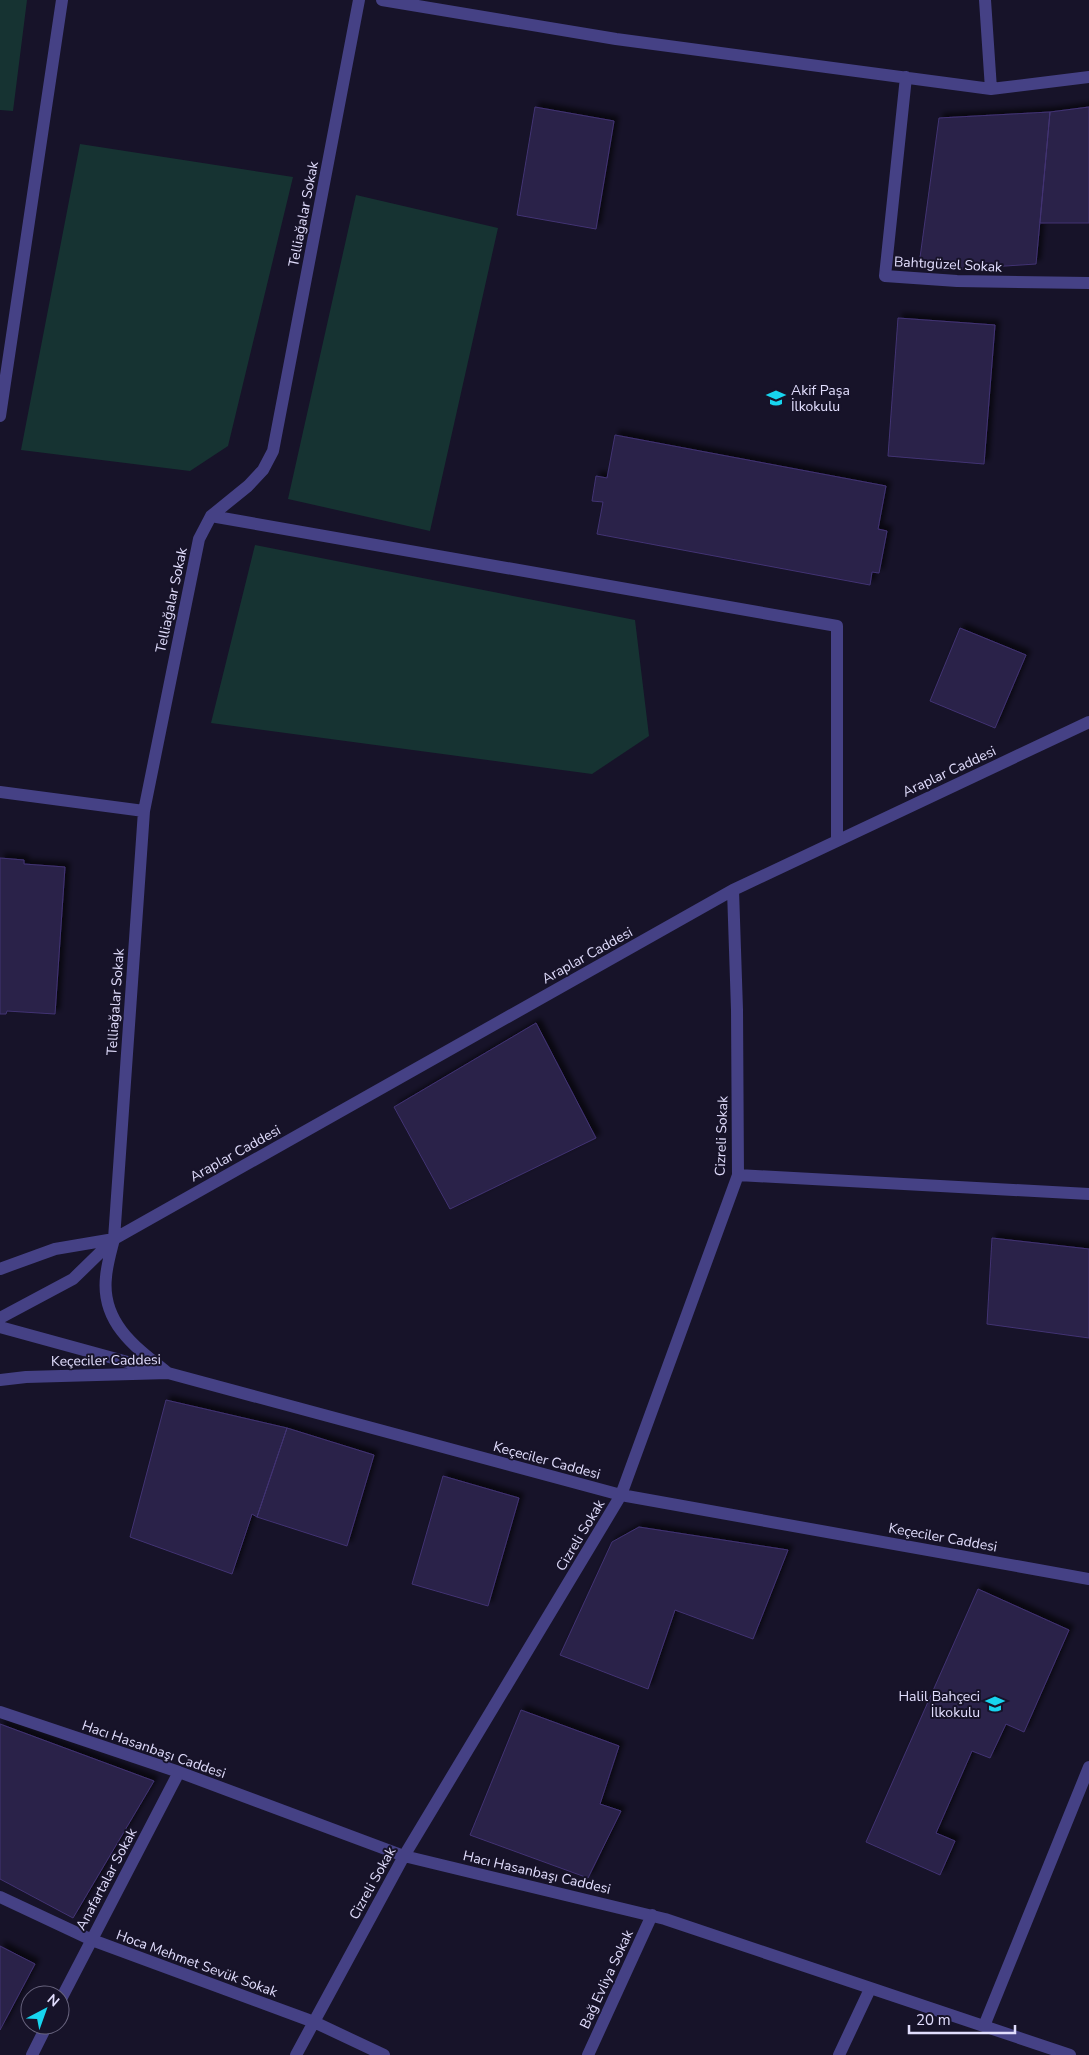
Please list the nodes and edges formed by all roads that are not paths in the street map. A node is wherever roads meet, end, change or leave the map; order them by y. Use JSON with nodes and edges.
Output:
{"nodes":[{"id":1,"x":62,"y":0,"type":"edge"},
{"id":2,"x":359,"y":0,"type":"edge"},
{"id":3,"x":382,"y":0,"type":"edge"},
{"id":4,"x":985,"y":0,"type":"edge"},
{"id":5,"x":1089,"y":77,"type":"edge"},
{"id":6,"x":906,"y":78,"type":"junction"},
{"id":7,"x":990,"y":89,"type":"junction"},
{"id":8,"x":1089,"y":283,"type":"edge"},
{"id":9,"x":0,"y":416,"type":"edge"},
{"id":10,"x":211,"y":516,"type":"junction"},
{"id":11,"x":1089,"y":722,"type":"edge"},
{"id":12,"x":0,"y":792,"type":"edge"},
{"id":13,"x":144,"y":811,"type":"junction"},
{"id":14,"x":838,"y":840,"type":"junction"},
{"id":15,"x":733,"y":890,"type":"junction"},
{"id":16,"x":738,"y":1175,"type":"junction"},
{"id":17,"x":1089,"y":1194,"type":"edge"},
{"id":18,"x":114,"y":1239,"type":"junction"},
{"id":19,"x":0,"y":1269,"type":"edge"},
{"id":20,"x":0,"y":1318,"type":"edge"},
{"id":21,"x":0,"y":1327,"type":"edge"},
{"id":22,"x":168,"y":1373,"type":"junction"},
{"id":23,"x":0,"y":1380,"type":"edge"},
{"id":24,"x":622,"y":1495,"type":"junction"},
{"id":25,"x":1089,"y":1579,"type":"edge"},
{"id":26,"x":0,"y":1712,"type":"edge"},
{"id":27,"x":1089,"y":1766,"type":"edge"},
{"id":28,"x":179,"y":1772,"type":"junction"},
{"id":29,"x":404,"y":1856,"type":"junction"},
{"id":30,"x":0,"y":1897,"type":"edge"},
{"id":31,"x":652,"y":1915,"type":"junction"},
{"id":32,"x":92,"y":1940,"type":"junction"},
{"id":33,"x":68,"y":1985,"type":"edge"},
{"id":34,"x":870,"y":1989,"type":"junction"},
{"id":35,"x":314,"y":2022,"type":"junction"},
{"id":36,"x":984,"y":2026,"type":"junction"},
{"id":37,"x":42,"y":2035,"type":"edge"},
{"id":38,"x":32,"y":2055,"type":"edge"},
{"id":39,"x":296,"y":2055,"type":"edge"},
{"id":40,"x":384,"y":2055,"type":"edge"},
{"id":41,"x":588,"y":2055,"type":"edge"},
{"id":42,"x":839,"y":2055,"type":"edge"},
{"id":43,"x":1070,"y":2055,"type":"edge"}],
"edges":[{"from":1,"to":9,"type":"street"},
{"from":2,"to":10,"type":"street","name":"Telliağalar Sokak"},
{"from":3,"to":6,"type":"street"},
{"from":4,"to":7,"type":"street"},
{"from":5,"to":7,"type":"street"},
{"from":6,"to":7,"type":"street"},
{"from":6,"to":8,"type":"street","name":"Bahtıgüzel Sokak"},
{"from":10,"to":13,"type":"street","name":"Telliağalar Sokak"},
{"from":10,"to":14,"type":"street"},
{"from":11,"to":14,"type":"street","name":"Araplar Caddesi"},
{"from":12,"to":13,"type":"street"},
{"from":13,"to":18,"type":"street","name":"Telliağalar Sokak"},
{"from":14,"to":15,"type":"street","name":"Araplar Caddesi"},
{"from":15,"to":16,"type":"street","name":"Cizreli Sokak"},
{"from":15,"to":18,"type":"street","name":"Araplar Caddesi"},
{"from":16,"to":17,"type":"street"},
{"from":16,"to":24,"type":"street","name":"Cizreli Sokak"},
{"from":18,"to":19,"type":"street","name":"Araplar Caddesi"},
{"from":18,"to":20,"type":"street","name":"Araplar Caddesi"},
{"from":18,"to":22,"type":"street","name":"Telliağalar Sokak"},
{"from":21,"to":22,"type":"street"},
{"from":22,"to":23,"type":"street","name":"Keçeciler Caddesi"},
{"from":22,"to":24,"type":"street","name":"Keçeciler Caddesi"},
{"from":24,"to":25,"type":"street","name":"Keçeciler Caddesi"},
{"from":24,"to":29,"type":"street","name":"Cizreli Sokak"},
{"from":26,"to":28,"type":"street","name":"Hacı Hasanbaşı Caddesi"},
{"from":27,"to":36,"type":"street"},
{"from":28,"to":29,"type":"street","name":"Hacı Hasanbaşı Caddesi"},
{"from":28,"to":32,"type":"street","name":"Anafartalar Sokak"},
{"from":29,"to":31,"type":"street","name":"Hacı Hasanbaşı Caddesi"},
{"from":29,"to":35,"type":"street","name":"Cizreli Sokak"},
{"from":30,"to":32,"type":"street","name":"Hoca Mehmet Sevük Sokak"},
{"from":31,"to":34,"type":"street","name":"Hacı Hasanbaşı Caddesi"},
{"from":31,"to":41,"type":"street","name":"Bağ Evliya Sokak"},
{"from":32,"to":33,"type":"street","name":"Anafartalar Sokak"},
{"from":32,"to":35,"type":"street","name":"Hoca Mehmet Sevük Sokak"},
{"from":34,"to":36,"type":"street","name":"Hacı Hasanbaşı Caddesi"},
{"from":34,"to":42,"type":"street"},
{"from":35,"to":39,"type":"street","name":"Cizreli Sokak"},
{"from":35,"to":40,"type":"street","name":"Hoca Mehmet Sevük Sokak"},
{"from":36,"to":43,"type":"street","name":"Hacı Hasanbaşı Caddesi"},
{"from":37,"to":38,"type":"street"}]}
